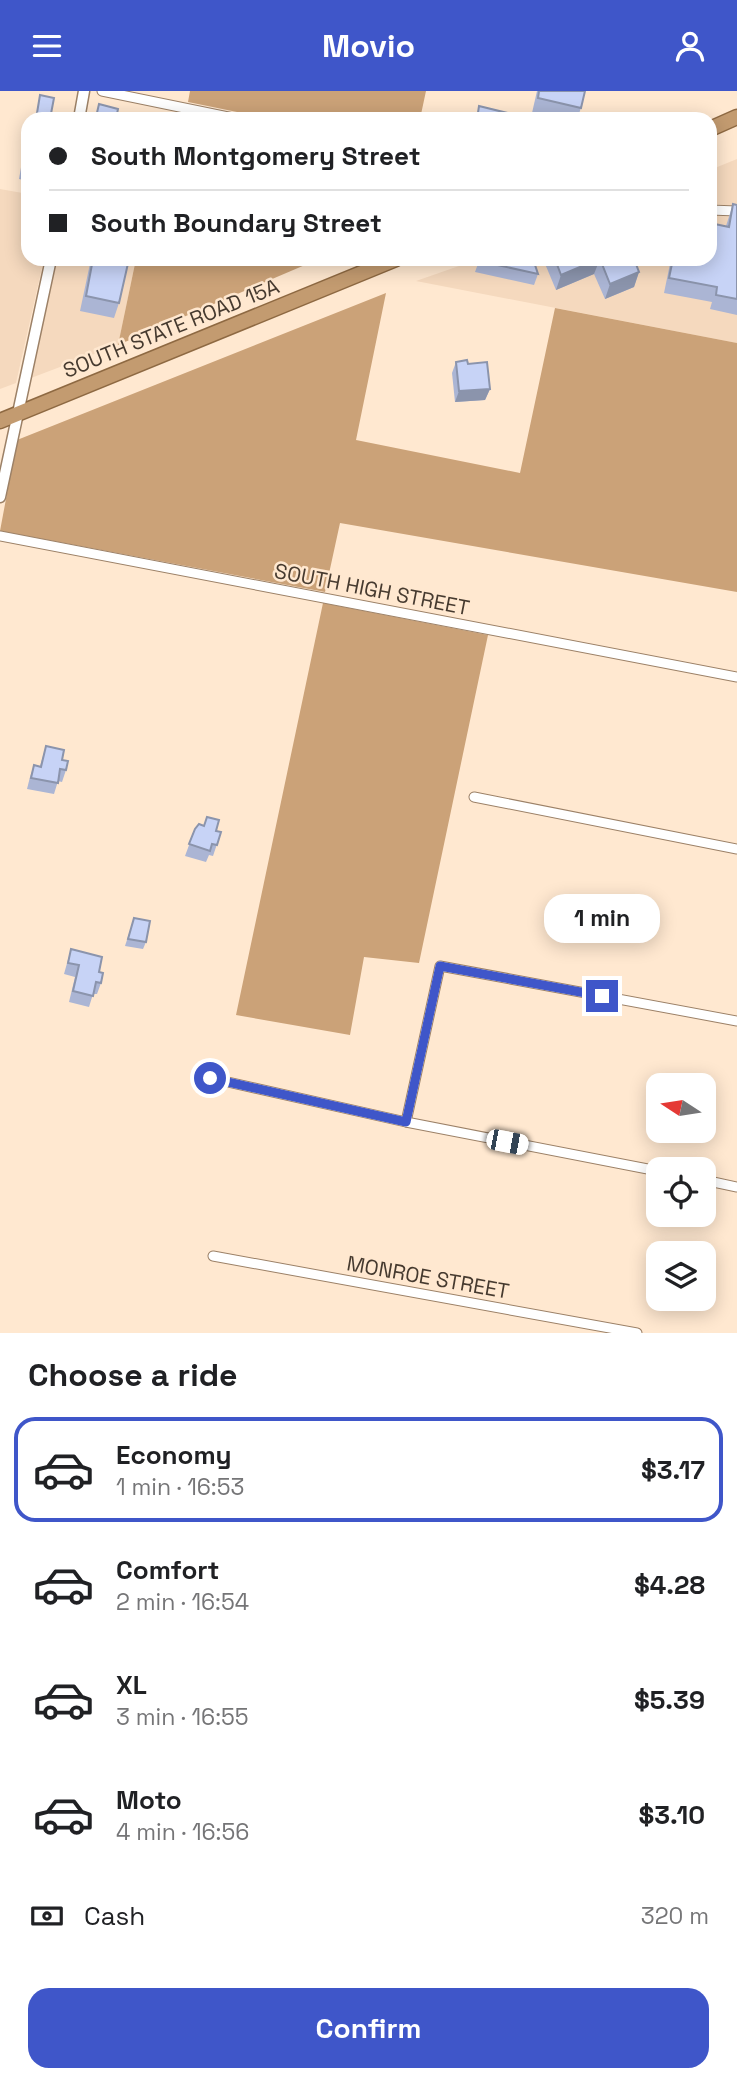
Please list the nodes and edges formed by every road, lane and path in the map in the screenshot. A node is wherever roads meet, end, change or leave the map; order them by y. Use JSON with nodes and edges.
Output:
{"nodes":[{"id":1,"x":85,"y":91,"type":"edge"},
{"id":2,"x":102,"y":91,"type":"edge"},
{"id":3,"x":80,"y":112,"type":"edge"},
{"id":4,"x":204,"y":112,"type":"edge"},
{"id":5,"x":737,"y":117,"type":"edge"},
{"id":6,"x":717,"y":126,"type":"edge"},
{"id":7,"x":717,"y":210,"type":"edge"},
{"id":8,"x":737,"y":211,"type":"edge"},
{"id":9,"x":49,"y":266,"type":"edge"},
{"id":10,"x":379,"y":266,"type":"edge"},
{"id":11,"x":16,"y":414,"type":"junction"},
{"id":12,"x":0,"y":421,"type":"edge"},
{"id":13,"x":0,"y":497,"type":"edge"},
{"id":14,"x":0,"y":536,"type":"edge"},
{"id":15,"x":737,"y":677,"type":"edge"},
{"id":16,"x":474,"y":797,"type":"dead end"},
{"id":17,"x":737,"y":849,"type":"edge"},
{"id":18,"x":737,"y":1021,"type":"edge"},
{"id":19,"x":210,"y":1078,"type":"dead end"},
{"id":20,"x":406,"y":1122,"type":"junction"},
{"id":21,"x":646,"y":1169,"type":"edge"},
{"id":22,"x":716,"y":1183,"type":"edge"},
{"id":23,"x":737,"y":1187,"type":"edge"},
{"id":24,"x":214,"y":1256,"type":"dead end"},
{"id":25,"x":637,"y":1333,"type":"edge"}],
"edges":[{"from":1,"to":3,"type":"street"},
{"from":2,"to":4,"type":"street"},
{"from":5,"to":6,"type":"highway"},
{"from":7,"to":8,"type":"street"},
{"from":9,"to":11,"type":"street"},
{"from":10,"to":11,"type":"highway","name":"SOUTH STATE ROAD 15A"},
{"from":11,"to":12,"type":"highway","name":"SOUTH STATE ROAD 15A"},
{"from":11,"to":13,"type":"street"},
{"from":14,"to":15,"type":"street","name":"SOUTH HIGH STREET"},
{"from":16,"to":17,"type":"street"},
{"from":18,"to":20,"type":"street"},
{"from":19,"to":20,"type":"street"},
{"from":20,"to":21,"type":"street"},
{"from":22,"to":23,"type":"street"},
{"from":24,"to":25,"type":"street","name":"MONROE STREET"}]}
